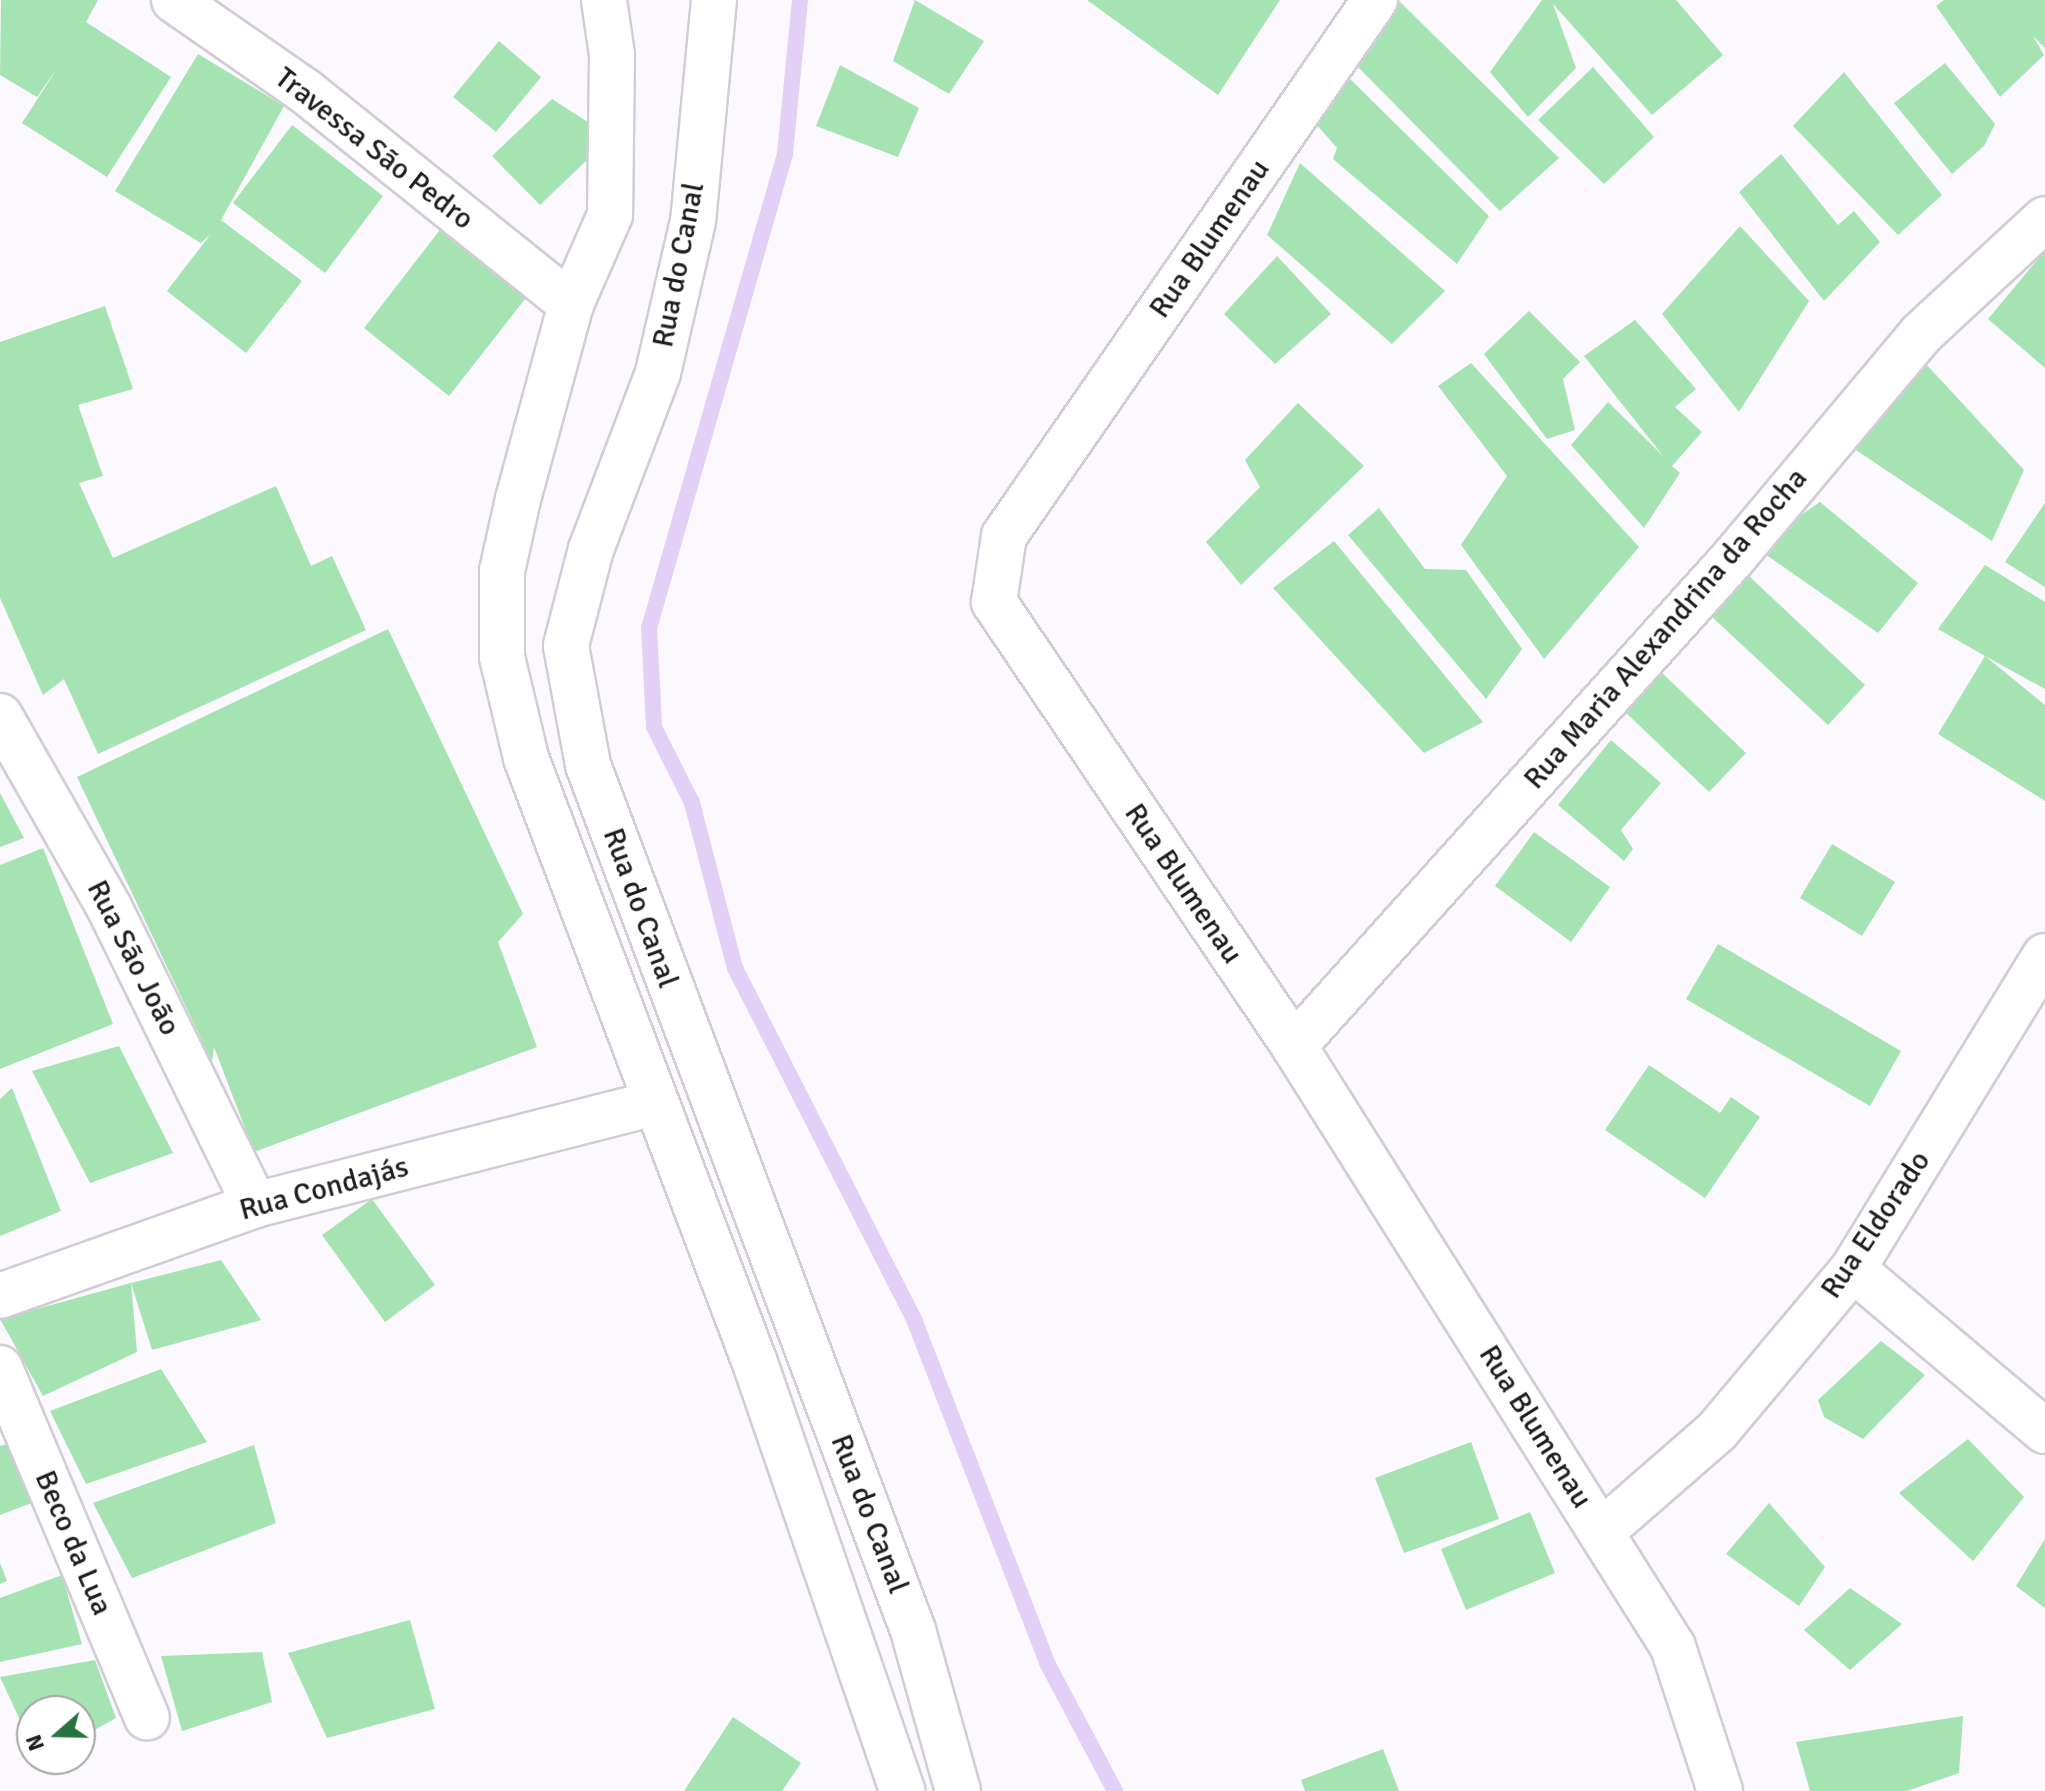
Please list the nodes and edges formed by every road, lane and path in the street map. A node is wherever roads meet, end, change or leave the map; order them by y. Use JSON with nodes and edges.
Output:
{"nodes":[{"id":1,"x":174,"y":0,"type":"edge"},
{"id":2,"x":604,"y":0,"type":"edge"},
{"id":3,"x":714,"y":0,"type":"edge"},
{"id":4,"x":1375,"y":0,"type":"edge"},
{"id":5,"x":2045,"y":219,"type":"edge"},
{"id":6,"x":571,"y":304,"type":"junction"},
{"id":7,"x":0,"y":716,"type":"edge"},
{"id":8,"x":2045,"y":956,"type":"edge"},
{"id":9,"x":1294,"y":1046,"type":"junction"},
{"id":10,"x":654,"y":1103,"type":"junction"},
{"id":11,"x":255,"y":1205,"type":"junction"},
{"id":12,"x":1853,"y":1269,"type":"junction"},
{"id":13,"x":0,"y":1296,"type":"edge"},
{"id":14,"x":0,"y":1368,"type":"edge"},
{"id":15,"x":2045,"y":1431,"type":"edge"},
{"id":16,"x":1601,"y":1532,"type":"junction"},
{"id":17,"x":147,"y":1717,"type":"dead end"},
{"id":18,"x":902,"y":1791,"type":"edge"},
{"id":19,"x":958,"y":1791,"type":"edge"},
{"id":20,"x":1720,"y":1791,"type":"edge"}],
"edges":[{"from":1,"to":6,"type":"street","name":"Travessa São Pedro"},
{"from":2,"to":6,"type":"street","name":"Rua do Canal"},
{"from":3,"to":19,"type":"street","name":"Rua do Canal"},
{"from":4,"to":9,"type":"street","name":"Rua Blumenau"},
{"from":5,"to":9,"type":"street","name":"Rua Maria Alexandrina da Rocha"},
{"from":6,"to":10,"type":"street","name":"Rua do Canal"},
{"from":7,"to":11,"type":"street","name":"Rua São João"},
{"from":8,"to":12,"type":"street","name":"Rua Eldorado"},
{"from":9,"to":16,"type":"street","name":"Rua Blumenau"},
{"from":10,"to":11,"type":"street","name":"Rua Condajás"},
{"from":10,"to":18,"type":"street","name":"Rua do Canal"},
{"from":11,"to":13,"type":"street","name":"Rua Condajás"},
{"from":12,"to":15,"type":"street"},
{"from":12,"to":16,"type":"street","name":"Rua Eldorado"},
{"from":14,"to":17,"type":"street","name":"Beco da Lua"},
{"from":16,"to":20,"type":"street","name":"Rua Blumenau"}]}
